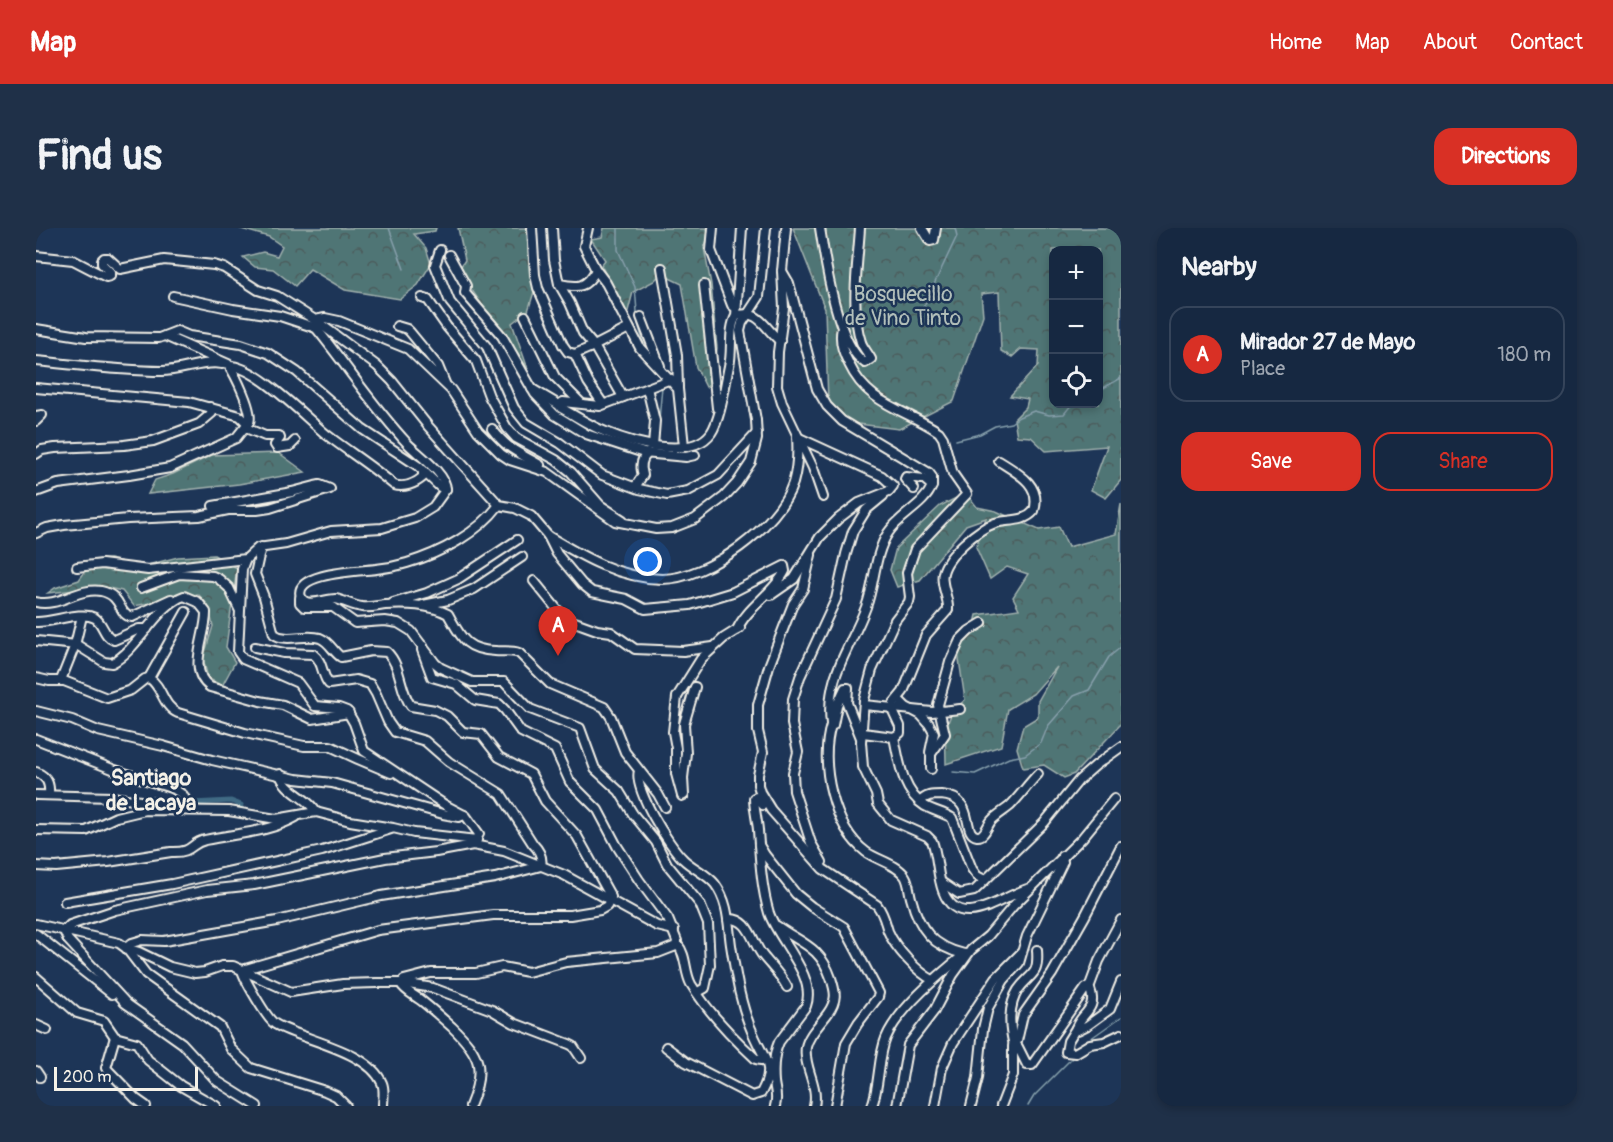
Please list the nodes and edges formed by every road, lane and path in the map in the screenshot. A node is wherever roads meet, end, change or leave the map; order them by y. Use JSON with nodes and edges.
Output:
{"nodes":[{"id":1,"x":532,"y":228,"type":"edge"},
{"id":2,"x":552,"y":228,"type":"edge"},
{"id":3,"x":588,"y":228,"type":"edge"},
{"id":4,"x":713,"y":228,"type":"edge"},
{"id":5,"x":742,"y":228,"type":"edge"},
{"id":6,"x":766,"y":228,"type":"edge"},
{"id":7,"x":786,"y":228,"type":"edge"},
{"id":8,"x":820,"y":228,"type":"edge"},
{"id":9,"x":860,"y":228,"type":"edge"},
{"id":10,"x":922,"y":228,"type":"edge"},
{"id":11,"x":936,"y":228,"type":"edge"},
{"id":12,"x":440,"y":250,"type":"dead end"},
{"id":13,"x":449,"y":255,"type":"dead end"},
{"id":14,"x":36,"y":256,"type":"edge"},
{"id":15,"x":662,"y":268,"type":"dead end"},
{"id":16,"x":596,"y":270,"type":"junction"},
{"id":17,"x":782,"y":271,"type":"junction"},
{"id":18,"x":559,"y":284,"type":"junction"},
{"id":19,"x":704,"y":285,"type":"dead end"},
{"id":20,"x":173,"y":296,"type":"dead end"},
{"id":21,"x":422,"y":297,"type":"dead end"},
{"id":22,"x":736,"y":312,"type":"junction"},
{"id":23,"x":748,"y":313,"type":"junction"},
{"id":24,"x":525,"y":316,"type":"dead end"},
{"id":25,"x":641,"y":317,"type":"dead end"},
{"id":26,"x":316,"y":324,"type":"junction"},
{"id":27,"x":397,"y":326,"type":"dead end"},
{"id":28,"x":629,"y":328,"type":"junction"},
{"id":29,"x":842,"y":328,"type":"junction"},
{"id":30,"x":36,"y":329,"type":"edge"},
{"id":31,"x":165,"y":336,"type":"junction"},
{"id":32,"x":780,"y":341,"type":"junction"},
{"id":33,"x":594,"y":346,"type":"junction"},
{"id":34,"x":575,"y":354,"type":"junction"},
{"id":35,"x":36,"y":361,"type":"edge"},
{"id":36,"x":231,"y":367,"type":"junction"},
{"id":37,"x":662,"y":370,"type":"junction"},
{"id":38,"x":671,"y":379,"type":"junction"},
{"id":39,"x":445,"y":384,"type":"junction"},
{"id":40,"x":36,"y":388,"type":"edge"},
{"id":41,"x":531,"y":388,"type":"junction"},
{"id":42,"x":647,"y":388,"type":"junction"},
{"id":43,"x":678,"y":389,"type":"junction"},
{"id":44,"x":623,"y":397,"type":"junction"},
{"id":45,"x":580,"y":404,"type":"junction"},
{"id":46,"x":603,"y":404,"type":"junction"},
{"id":47,"x":559,"y":405,"type":"junction"},
{"id":48,"x":210,"y":407,"type":"junction"},
{"id":49,"x":718,"y":415,"type":"junction"},
{"id":50,"x":36,"y":416,"type":"edge"},
{"id":51,"x":36,"y":421,"type":"edge"},
{"id":52,"x":247,"y":426,"type":"junction"},
{"id":53,"x":492,"y":429,"type":"dead end"},
{"id":54,"x":757,"y":433,"type":"junction"},
{"id":55,"x":797,"y":437,"type":"junction"},
{"id":56,"x":296,"y":441,"type":"dead end"},
{"id":57,"x":653,"y":446,"type":"junction"},
{"id":58,"x":684,"y":446,"type":"junction"},
{"id":59,"x":648,"y":453,"type":"junction"},
{"id":60,"x":36,"y":454,"type":"edge"},
{"id":61,"x":695,"y":454,"type":"dead end"},
{"id":62,"x":999,"y":461,"type":"dead end"},
{"id":63,"x":423,"y":470,"type":"junction"},
{"id":64,"x":547,"y":472,"type":"junction"},
{"id":65,"x":932,"y":486,"type":"junction"},
{"id":66,"x":635,"y":487,"type":"junction"},
{"id":67,"x":446,"y":489,"type":"junction"},
{"id":68,"x":914,"y":489,"type":"dead end"},
{"id":69,"x":889,"y":491,"type":"junction"},
{"id":70,"x":36,"y":492,"type":"edge"},
{"id":71,"x":823,"y":497,"type":"dead end"},
{"id":72,"x":499,"y":505,"type":"junction"},
{"id":73,"x":213,"y":506,"type":"dead end"},
{"id":74,"x":630,"y":525,"type":"junction"},
{"id":75,"x":36,"y":533,"type":"edge"},
{"id":76,"x":548,"y":536,"type":"junction"},
{"id":77,"x":517,"y":540,"type":"dead end"},
{"id":78,"x":261,"y":548,"type":"junction"},
{"id":79,"x":811,"y":550,"type":"junction"},
{"id":80,"x":522,"y":557,"type":"dead end"},
{"id":81,"x":246,"y":559,"type":"junction"},
{"id":82,"x":77,"y":567,"type":"dead end"},
{"id":83,"x":534,"y":581,"type":"dead end"},
{"id":84,"x":141,"y":588,"type":"dead end"},
{"id":85,"x":181,"y":597,"type":"junction"},
{"id":86,"x":301,"y":597,"type":"junction"},
{"id":87,"x":36,"y":602,"type":"edge"},
{"id":88,"x":389,"y":605,"type":"junction"},
{"id":89,"x":419,"y":606,"type":"junction"},
{"id":90,"x":241,"y":609,"type":"junction"},
{"id":91,"x":186,"y":612,"type":"dead end"},
{"id":92,"x":82,"y":616,"type":"junction"},
{"id":93,"x":36,"y":622,"type":"edge"},
{"id":94,"x":981,"y":623,"type":"dead end"},
{"id":95,"x":147,"y":629,"type":"junction"},
{"id":96,"x":737,"y":630,"type":"junction"},
{"id":97,"x":36,"y":641,"type":"edge"},
{"id":98,"x":75,"y":645,"type":"junction"},
{"id":99,"x":423,"y":646,"type":"junction"},
{"id":100,"x":255,"y":647,"type":"dead end"},
{"id":101,"x":715,"y":647,"type":"junction"},
{"id":102,"x":36,"y":678,"type":"edge"},
{"id":103,"x":149,"y":678,"type":"junction"},
{"id":104,"x":61,"y":680,"type":"junction"},
{"id":105,"x":695,"y":687,"type":"dead end"},
{"id":106,"x":898,"y":699,"type":"junction"},
{"id":107,"x":864,"y":705,"type":"junction"},
{"id":108,"x":893,"y":708,"type":"junction"},
{"id":109,"x":960,"y":709,"type":"dead end"},
{"id":110,"x":910,"y":710,"type":"junction"},
{"id":111,"x":36,"y":711,"type":"edge"},
{"id":112,"x":939,"y":711,"type":"junction"},
{"id":113,"x":349,"y":713,"type":"junction"},
{"id":114,"x":831,"y":725,"type":"junction"},
{"id":115,"x":894,"y":737,"type":"junction"},
{"id":116,"x":36,"y":739,"type":"edge"},
{"id":117,"x":862,"y":739,"type":"junction"},
{"id":118,"x":1121,"y":747,"type":"edge"},
{"id":119,"x":932,"y":754,"type":"junction"},
{"id":120,"x":931,"y":769,"type":"dead end"},
{"id":121,"x":639,"y":771,"type":"junction"},
{"id":122,"x":36,"y":772,"type":"edge"},
{"id":123,"x":396,"y":772,"type":"junction"},
{"id":124,"x":280,"y":774,"type":"junction"},
{"id":125,"x":1038,"y":774,"type":"dead end"},
{"id":126,"x":36,"y":795,"type":"edge"},
{"id":127,"x":49,"y":795,"type":"junction"},
{"id":128,"x":1114,"y":799,"type":"dead end"},
{"id":129,"x":920,"y":802,"type":"junction"},
{"id":130,"x":156,"y":807,"type":"junction"},
{"id":131,"x":665,"y":807,"type":"dead end"},
{"id":132,"x":316,"y":812,"type":"junction"},
{"id":133,"x":773,"y":812,"type":"junction"},
{"id":134,"x":464,"y":815,"type":"junction"},
{"id":135,"x":297,"y":816,"type":"junction"},
{"id":136,"x":393,"y":828,"type":"junction"},
{"id":137,"x":36,"y":830,"type":"edge"},
{"id":138,"x":475,"y":842,"type":"junction"},
{"id":139,"x":758,"y":844,"type":"junction"},
{"id":140,"x":1121,"y":846,"type":"edge"},
{"id":141,"x":1062,"y":856,"type":"junction"},
{"id":142,"x":36,"y":866,"type":"edge"},
{"id":143,"x":541,"y":866,"type":"junction"},
{"id":144,"x":831,"y":875,"type":"junction"},
{"id":145,"x":985,"y":880,"type":"junction"},
{"id":146,"x":940,"y":882,"type":"junction"},
{"id":147,"x":1031,"y":888,"type":"junction"},
{"id":148,"x":611,"y":900,"type":"junction"},
{"id":149,"x":65,"y":902,"type":"dead end"},
{"id":150,"x":728,"y":919,"type":"junction"},
{"id":151,"x":1121,"y":920,"type":"edge"},
{"id":152,"x":36,"y":924,"type":"edge"},
{"id":153,"x":775,"y":925,"type":"junction"},
{"id":154,"x":674,"y":930,"type":"junction"},
{"id":155,"x":64,"y":931,"type":"junction"},
{"id":156,"x":36,"y":934,"type":"edge"},
{"id":157,"x":677,"y":944,"type":"junction"},
{"id":158,"x":126,"y":948,"type":"junction"},
{"id":159,"x":1037,"y":950,"type":"dead end"},
{"id":160,"x":968,"y":952,"type":"junction"},
{"id":161,"x":1022,"y":953,"type":"junction"},
{"id":162,"x":242,"y":970,"type":"junction"},
{"id":163,"x":36,"y":977,"type":"edge"},
{"id":164,"x":933,"y":980,"type":"junction"},
{"id":165,"x":1121,"y":982,"type":"edge"},
{"id":166,"x":402,"y":983,"type":"junction"},
{"id":167,"x":787,"y":987,"type":"dead end"},
{"id":168,"x":1089,"y":988,"type":"junction"},
{"id":169,"x":698,"y":992,"type":"junction"},
{"id":170,"x":127,"y":1004,"type":"junction"},
{"id":171,"x":36,"y":1025,"type":"edge"},
{"id":172,"x":1076,"y":1028,"type":"junction"},
{"id":173,"x":48,"y":1030,"type":"dead end"},
{"id":174,"x":1121,"y":1034,"type":"edge"},
{"id":175,"x":115,"y":1037,"type":"junction"},
{"id":176,"x":1014,"y":1044,"type":"junction"},
{"id":177,"x":666,"y":1047,"type":"dead end"},
{"id":178,"x":581,"y":1058,"type":"dead end"},
{"id":179,"x":765,"y":1059,"type":"junction"},
{"id":180,"x":146,"y":1106,"type":"edge"},
{"id":181,"x":216,"y":1106,"type":"edge"},
{"id":182,"x":257,"y":1106,"type":"edge"},
{"id":183,"x":346,"y":1106,"type":"edge"},
{"id":184,"x":383,"y":1106,"type":"edge"},
{"id":185,"x":470,"y":1106,"type":"edge"},
{"id":186,"x":775,"y":1106,"type":"edge"},
{"id":187,"x":814,"y":1106,"type":"edge"},
{"id":188,"x":835,"y":1106,"type":"edge"},
{"id":189,"x":872,"y":1106,"type":"edge"},
{"id":190,"x":897,"y":1106,"type":"edge"},
{"id":191,"x":935,"y":1106,"type":"edge"},
{"id":192,"x":971,"y":1106,"type":"edge"},
{"id":193,"x":1001,"y":1106,"type":"edge"}],
"edges":[{"from":1,"to":34,"type":"street"},
{"from":2,"to":18,"type":"street"},
{"from":3,"to":16,"type":"street"},
{"from":4,"to":22,"type":"street"},
{"from":5,"to":22,"type":"street"},
{"from":6,"to":23,"type":"street"},
{"from":7,"to":17,"type":"street"},
{"from":8,"to":29,"type":"street"},
{"from":9,"to":29,"type":"street"},
{"from":10,"to":11,"type":"street"},
{"from":12,"to":66,"type":"street"},
{"from":13,"to":41,"type":"street"},
{"from":14,"to":26,"type":"street"},
{"from":15,"to":43,"type":"street"},
{"from":16,"to":18,"type":"street"},
{"from":16,"to":28,"type":"street"},
{"from":17,"to":32,"type":"street"},
{"from":17,"to":65,"type":"street"},
{"from":18,"to":33,"type":"street"},
{"from":19,"to":49,"type":"street"},
{"from":20,"to":26,"type":"street"},
{"from":21,"to":74,"type":"street"},
{"from":22,"to":23,"type":"street"},
{"from":22,"to":49,"type":"street"},
{"from":23,"to":32,"type":"street"},
{"from":23,"to":54,"type":"street"},
{"from":24,"to":45,"type":"street"},
{"from":25,"to":37,"type":"street"},
{"from":26,"to":39,"type":"street"},
{"from":26,"to":67,"type":"street"},
{"from":26,"to":72,"type":"street"},
{"from":27,"to":39,"type":"street"},
{"from":28,"to":33,"type":"street"},
{"from":28,"to":37,"type":"street"},
{"from":29,"to":107,"type":"street"},
{"from":30,"to":31,"type":"street"},
{"from":31,"to":36,"type":"street"},
{"from":31,"to":63,"type":"street"},
{"from":32,"to":55,"type":"street"},
{"from":33,"to":34,"type":"street"},
{"from":33,"to":44,"type":"street"},
{"from":34,"to":46,"type":"street"},
{"from":35,"to":36,"type":"street"},
{"from":36,"to":52,"type":"street"},
{"from":36,"to":63,"type":"street"},
{"from":37,"to":38,"type":"street"},
{"from":38,"to":42,"type":"street"},
{"from":38,"to":43,"type":"street"},
{"from":39,"to":64,"type":"street"},
{"from":40,"to":48,"type":"street"},
{"from":41,"to":47,"type":"street"},
{"from":41,"to":59,"type":"street"},
{"from":42,"to":44,"type":"street"},
{"from":42,"to":57,"type":"street"},
{"from":43,"to":58,"type":"street"},
{"from":44,"to":46,"type":"street"},
{"from":45,"to":46,"type":"street"},
{"from":45,"to":47,"type":"street"},
{"from":47,"to":57,"type":"street"},
{"from":48,"to":52,"type":"street"},
{"from":48,"to":60,"type":"street"},
{"from":49,"to":58,"type":"street"},
{"from":50,"to":51,"type":"street"},
{"from":52,"to":56,"type":"street"},
{"from":52,"to":70,"type":"street"},
{"from":53,"to":64,"type":"street"},
{"from":54,"to":66,"type":"street"},
{"from":54,"to":74,"type":"street"},
{"from":55,"to":69,"type":"street"},
{"from":55,"to":71,"type":"street"},
{"from":55,"to":76,"type":"street"},
{"from":57,"to":58,"type":"street"},
{"from":59,"to":61,"type":"street"},
{"from":59,"to":66,"type":"street"},
{"from":62,"to":106,"type":"street"},
{"from":63,"to":67,"type":"street"},
{"from":64,"to":74,"type":"street"},
{"from":65,"to":68,"type":"street"},
{"from":65,"to":114,"type":"street"},
{"from":67,"to":78,"type":"street"},
{"from":69,"to":79,"type":"street"},
{"from":69,"to":144,"type":"street"},
{"from":72,"to":76,"type":"street"},
{"from":72,"to":86,"type":"street"},
{"from":73,"to":75,"type":"street"},
{"from":76,"to":96,"type":"street"},
{"from":77,"to":88,"type":"street"},
{"from":78,"to":81,"type":"street"},
{"from":78,"to":148,"type":"street"},
{"from":79,"to":96,"type":"street"},
{"from":79,"to":133,"type":"street"},
{"from":80,"to":89,"type":"street"},
{"from":81,"to":82,"type":"street"},
{"from":81,"to":90,"type":"street"},
{"from":83,"to":101,"type":"street"},
{"from":84,"to":90,"type":"street"},
{"from":85,"to":87,"type":"street"},
{"from":85,"to":95,"type":"street"},
{"from":85,"to":113,"type":"street"},
{"from":86,"to":88,"type":"street"},
{"from":86,"to":99,"type":"street"},
{"from":88,"to":89,"type":"street"},
{"from":89,"to":121,"type":"street"},
{"from":90,"to":113,"type":"street"},
{"from":91,"to":103,"type":"street"},
{"from":92,"to":93,"type":"street"},
{"from":92,"to":95,"type":"street"},
{"from":92,"to":98,"type":"street"},
{"from":94,"to":112,"type":"street"},
{"from":95,"to":98,"type":"street"},
{"from":96,"to":101,"type":"street"},
{"from":97,"to":98,"type":"street"},
{"from":98,"to":104,"type":"street"},
{"from":99,"to":154,"type":"street"},
{"from":99,"to":169,"type":"street"},
{"from":100,"to":143,"type":"street"},
{"from":101,"to":105,"type":"street"},
{"from":102,"to":104,"type":"street"},
{"from":103,"to":104,"type":"street"},
{"from":103,"to":123,"type":"street"},
{"from":106,"to":108,"type":"street"},
{"from":106,"to":110,"type":"street"},
{"from":107,"to":108,"type":"street"},
{"from":107,"to":117,"type":"street"},
{"from":108,"to":110,"type":"street"},
{"from":108,"to":115,"type":"street"},
{"from":109,"to":112,"type":"street"},
{"from":110,"to":112,"type":"street"},
{"from":110,"to":119,"type":"street"},
{"from":111,"to":124,"type":"street"},
{"from":112,"to":119,"type":"street"},
{"from":113,"to":123,"type":"street"},
{"from":114,"to":117,"type":"street"},
{"from":114,"to":160,"type":"street"},
{"from":115,"to":117,"type":"street"},
{"from":115,"to":129,"type":"street"},
{"from":116,"to":130,"type":"street"},
{"from":117,"to":146,"type":"street"},
{"from":118,"to":145,"type":"street"},
{"from":119,"to":120,"type":"street"},
{"from":121,"to":131,"type":"street"},
{"from":121,"to":150,"type":"street"},
{"from":122,"to":127,"type":"street"},
{"from":123,"to":134,"type":"street"},
{"from":124,"to":132,"type":"street"},
{"from":124,"to":134,"type":"street"},
{"from":125,"to":129,"type":"street"},
{"from":126,"to":127,"type":"street"},
{"from":127,"to":130,"type":"street"},
{"from":128,"to":141,"type":"street"},
{"from":129,"to":145,"type":"street"},
{"from":130,"to":135,"type":"street"},
{"from":130,"to":137,"type":"street"},
{"from":132,"to":135,"type":"street"},
{"from":132,"to":136,"type":"street"},
{"from":133,"to":139,"type":"street"},
{"from":133,"to":144,"type":"street"},
{"from":134,"to":138,"type":"street"},
{"from":135,"to":142,"type":"street"},
{"from":136,"to":138,"type":"street"},
{"from":136,"to":149,"type":"street"},
{"from":138,"to":143,"type":"street"},
{"from":138,"to":155,"type":"street"},
{"from":139,"to":153,"type":"street"},
{"from":139,"to":188,"type":"street"},
{"from":140,"to":176,"type":"street"},
{"from":141,"to":147,"type":"street"},
{"from":141,"to":161,"type":"street"},
{"from":143,"to":148,"type":"street"},
{"from":143,"to":158,"type":"street"},
{"from":144,"to":164,"type":"street"},
{"from":145,"to":146,"type":"street"},
{"from":146,"to":147,"type":"street"},
{"from":147,"to":160,"type":"street"},
{"from":148,"to":154,"type":"street"},
{"from":148,"to":162,"type":"street"},
{"from":150,"to":167,"type":"street"},
{"from":150,"to":179,"type":"street"},
{"from":151,"to":168,"type":"street"},
{"from":152,"to":155,"type":"street"},
{"from":153,"to":186,"type":"street"},
{"from":153,"to":187,"type":"street"},
{"from":154,"to":157,"type":"street"},
{"from":155,"to":158,"type":"street"},
{"from":155,"to":170,"type":"street"},
{"from":156,"to":170,"type":"street"},
{"from":157,"to":166,"type":"street"},
{"from":157,"to":169,"type":"street"},
{"from":158,"to":162,"type":"street"},
{"from":158,"to":183,"type":"street"},
{"from":159,"to":176,"type":"street"},
{"from":160,"to":164,"type":"street"},
{"from":160,"to":190,"type":"street"},
{"from":161,"to":191,"type":"street"},
{"from":161,"to":192,"type":"street"},
{"from":162,"to":166,"type":"street"},
{"from":162,"to":184,"type":"street"},
{"from":163,"to":175,"type":"street"},
{"from":164,"to":189,"type":"street"},
{"from":165,"to":172,"type":"street"},
{"from":166,"to":178,"type":"street"},
{"from":166,"to":185,"type":"street"},
{"from":168,"to":172,"type":"street"},
{"from":168,"to":176,"type":"street"},
{"from":169,"to":179,"type":"street"},
{"from":170,"to":182,"type":"street"},
{"from":171,"to":173,"type":"street"},
{"from":172,"to":174,"type":"street"},
{"from":175,"to":180,"type":"street"},
{"from":175,"to":181,"type":"street"},
{"from":176,"to":193,"type":"street"},
{"from":177,"to":179,"type":"street"}]}
